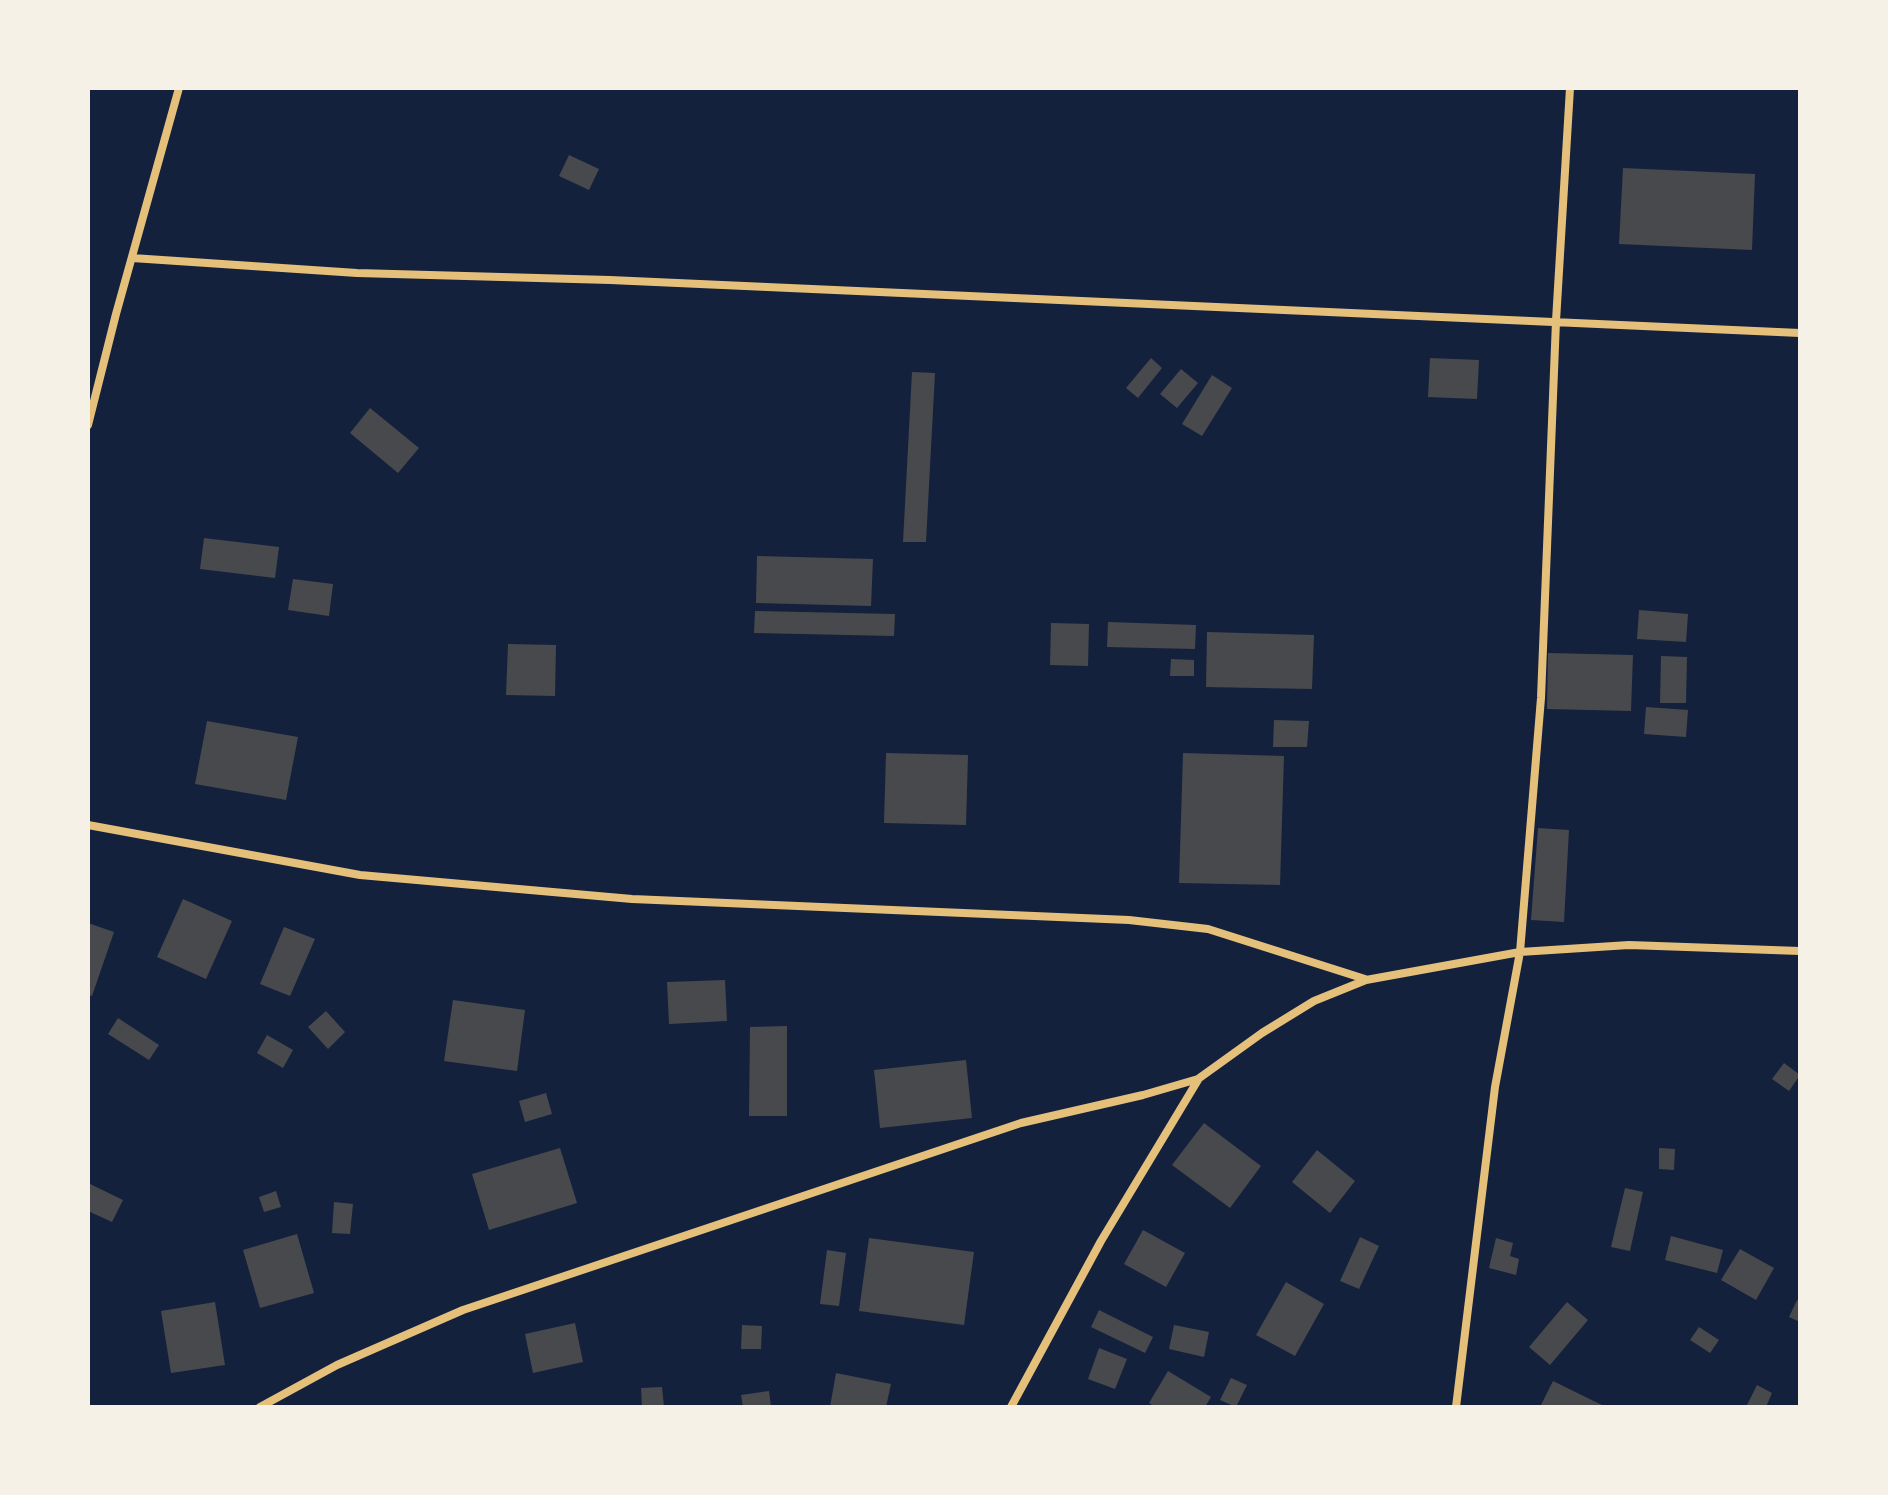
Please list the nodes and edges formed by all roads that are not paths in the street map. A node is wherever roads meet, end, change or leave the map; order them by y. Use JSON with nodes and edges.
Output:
{"nodes":[{"id":1,"x":179,"y":88,"type":"edge"},
{"id":2,"x":1570,"y":88,"type":"edge"},
{"id":3,"x":132,"y":258,"type":"junction"},
{"id":4,"x":1556,"y":321,"type":"junction"},
{"id":5,"x":1800,"y":333,"type":"edge"},
{"id":6,"x":88,"y":425,"type":"edge"},
{"id":7,"x":88,"y":825,"type":"edge"},
{"id":8,"x":1800,"y":951,"type":"edge"},
{"id":9,"x":1520,"y":952,"type":"junction"},
{"id":10,"x":1366,"y":980,"type":"junction"},
{"id":11,"x":1198,"y":1079,"type":"junction"},
{"id":12,"x":260,"y":1407,"type":"edge"},
{"id":13,"x":1011,"y":1407,"type":"edge"},
{"id":14,"x":1456,"y":1407,"type":"edge"}],
"edges":[{"from":1,"to":3,"type":"street"},
{"from":2,"to":4,"type":"street"},
{"from":3,"to":4,"type":"street"},
{"from":3,"to":6,"type":"street"},
{"from":4,"to":5,"type":"street"},
{"from":4,"to":9,"type":"street"},
{"from":7,"to":10,"type":"street"},
{"from":8,"to":9,"type":"street"},
{"from":9,"to":10,"type":"street"},
{"from":9,"to":14,"type":"street"},
{"from":10,"to":11,"type":"street"},
{"from":11,"to":12,"type":"street"},
{"from":11,"to":13,"type":"street"}]}
